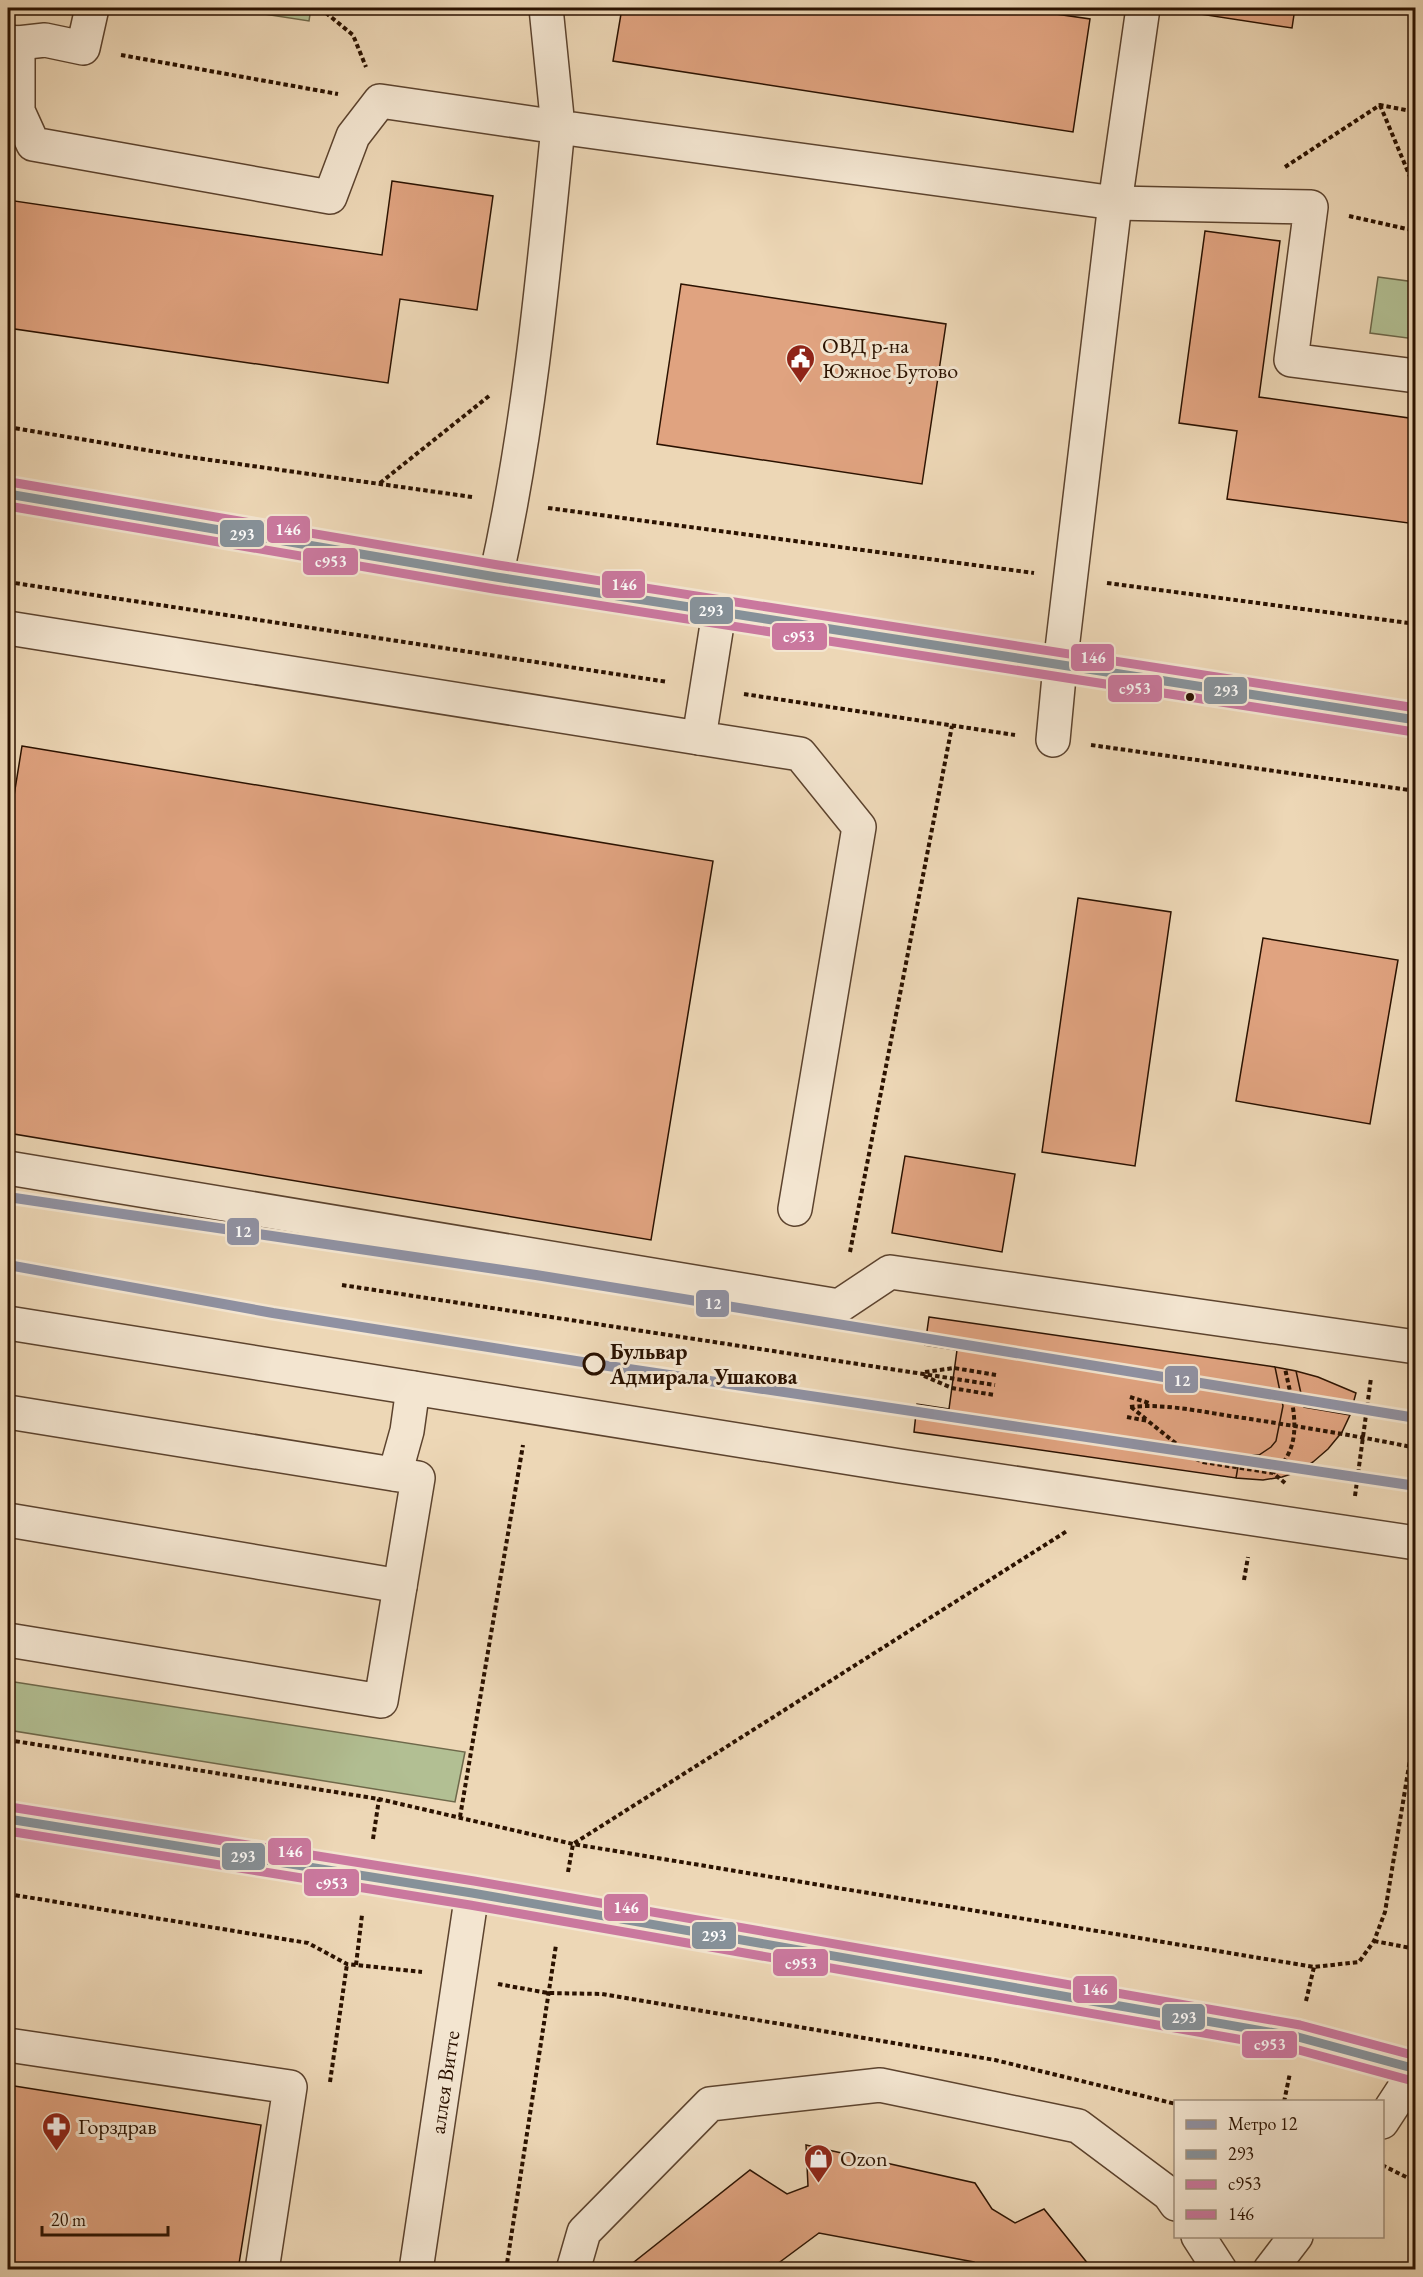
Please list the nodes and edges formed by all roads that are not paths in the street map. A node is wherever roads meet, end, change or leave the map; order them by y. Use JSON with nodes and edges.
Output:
{"nodes":[{"id":1,"x":92,"y":8,"type":"edge"},
{"id":2,"x":546,"y":8,"type":"edge"},
{"id":3,"x":1143,"y":8,"type":"edge"},
{"id":4,"x":13,"y":43,"type":"edge"},
{"id":5,"x":558,"y":127,"type":"junction"},
{"id":6,"x":1115,"y":203,"type":"junction"},
{"id":7,"x":1416,"y":376,"type":"edge"},
{"id":8,"x":8,"y":494,"type":"edge"},
{"id":9,"x":496,"y":577,"type":"junction"},
{"id":10,"x":718,"y":612,"type":"junction"},
{"id":11,"x":8,"y":628,"type":"edge"},
{"id":12,"x":1060,"y":666,"type":"junction"},
{"id":13,"x":1416,"y":720,"type":"edge"},
{"id":14,"x":699,"y":738,"type":"junction"},
{"id":15,"x":1053,"y":740,"type":"road end"},
{"id":16,"x":8,"y":1168,"type":"edge"},
{"id":17,"x":795,"y":1209,"type":"dead end"},
{"id":18,"x":8,"y":1323,"type":"edge"},
{"id":19,"x":1416,"y":1347,"type":"edge"},
{"id":20,"x":413,"y":1388,"type":"junction"},
{"id":21,"x":8,"y":1412,"type":"edge"},
{"id":22,"x":395,"y":1474,"type":"junction"},
{"id":23,"x":8,"y":1520,"type":"edge"},
{"id":24,"x":1416,"y":1543,"type":"edge"},
{"id":25,"x":400,"y":1586,"type":"junction"},
{"id":26,"x":8,"y":1640,"type":"edge"},
{"id":27,"x":8,"y":1819,"type":"edge"},
{"id":28,"x":472,"y":1893,"type":"junction"},
{"id":29,"x":8,"y":2044,"type":"edge"},
{"id":30,"x":1416,"y":2070,"type":"edge"},
{"id":31,"x":1384,"y":2120,"type":"edge"},
{"id":32,"x":1174,"y":2201,"type":"edge"},
{"id":33,"x":1199,"y":2238,"type":"edge"},
{"id":34,"x":1294,"y":2238,"type":"edge"},
{"id":35,"x":262,"y":2270,"type":"edge"},
{"id":36,"x":416,"y":2270,"type":"edge"},
{"id":37,"x":573,"y":2270,"type":"edge"},
{"id":38,"x":1220,"y":2270,"type":"edge"},
{"id":39,"x":1270,"y":2270,"type":"edge"}],
"edges":[{"from":1,"to":4,"type":"street"},
{"from":2,"to":5,"type":"street"},
{"from":3,"to":6,"type":"street"},
{"from":4,"to":5,"type":"street"},
{"from":5,"to":6,"type":"street"},
{"from":5,"to":9,"type":"street"},
{"from":6,"to":7,"type":"street"},
{"from":6,"to":12,"type":"street"},
{"from":8,"to":9,"type":"street"},
{"from":9,"to":10,"type":"street"},
{"from":10,"to":12,"type":"street"},
{"from":10,"to":14,"type":"street"},
{"from":11,"to":14,"type":"street"},
{"from":12,"to":13,"type":"street"},
{"from":12,"to":15,"type":"street"},
{"from":14,"to":17,"type":"street"},
{"from":16,"to":19,"type":"street"},
{"from":18,"to":20,"type":"street"},
{"from":20,"to":22,"type":"street"},
{"from":20,"to":24,"type":"street"},
{"from":21,"to":22,"type":"street"},
{"from":22,"to":25,"type":"street"},
{"from":23,"to":25,"type":"street"},
{"from":25,"to":26,"type":"street"},
{"from":27,"to":28,"type":"street"},
{"from":28,"to":30,"type":"street"},
{"from":28,"to":36,"type":"street","name":"аллея Витте"},
{"from":29,"to":35,"type":"street"},
{"from":30,"to":31,"type":"street"},
{"from":32,"to":37,"type":"street"},
{"from":33,"to":38,"type":"street"},
{"from":34,"to":39,"type":"street"}]}
